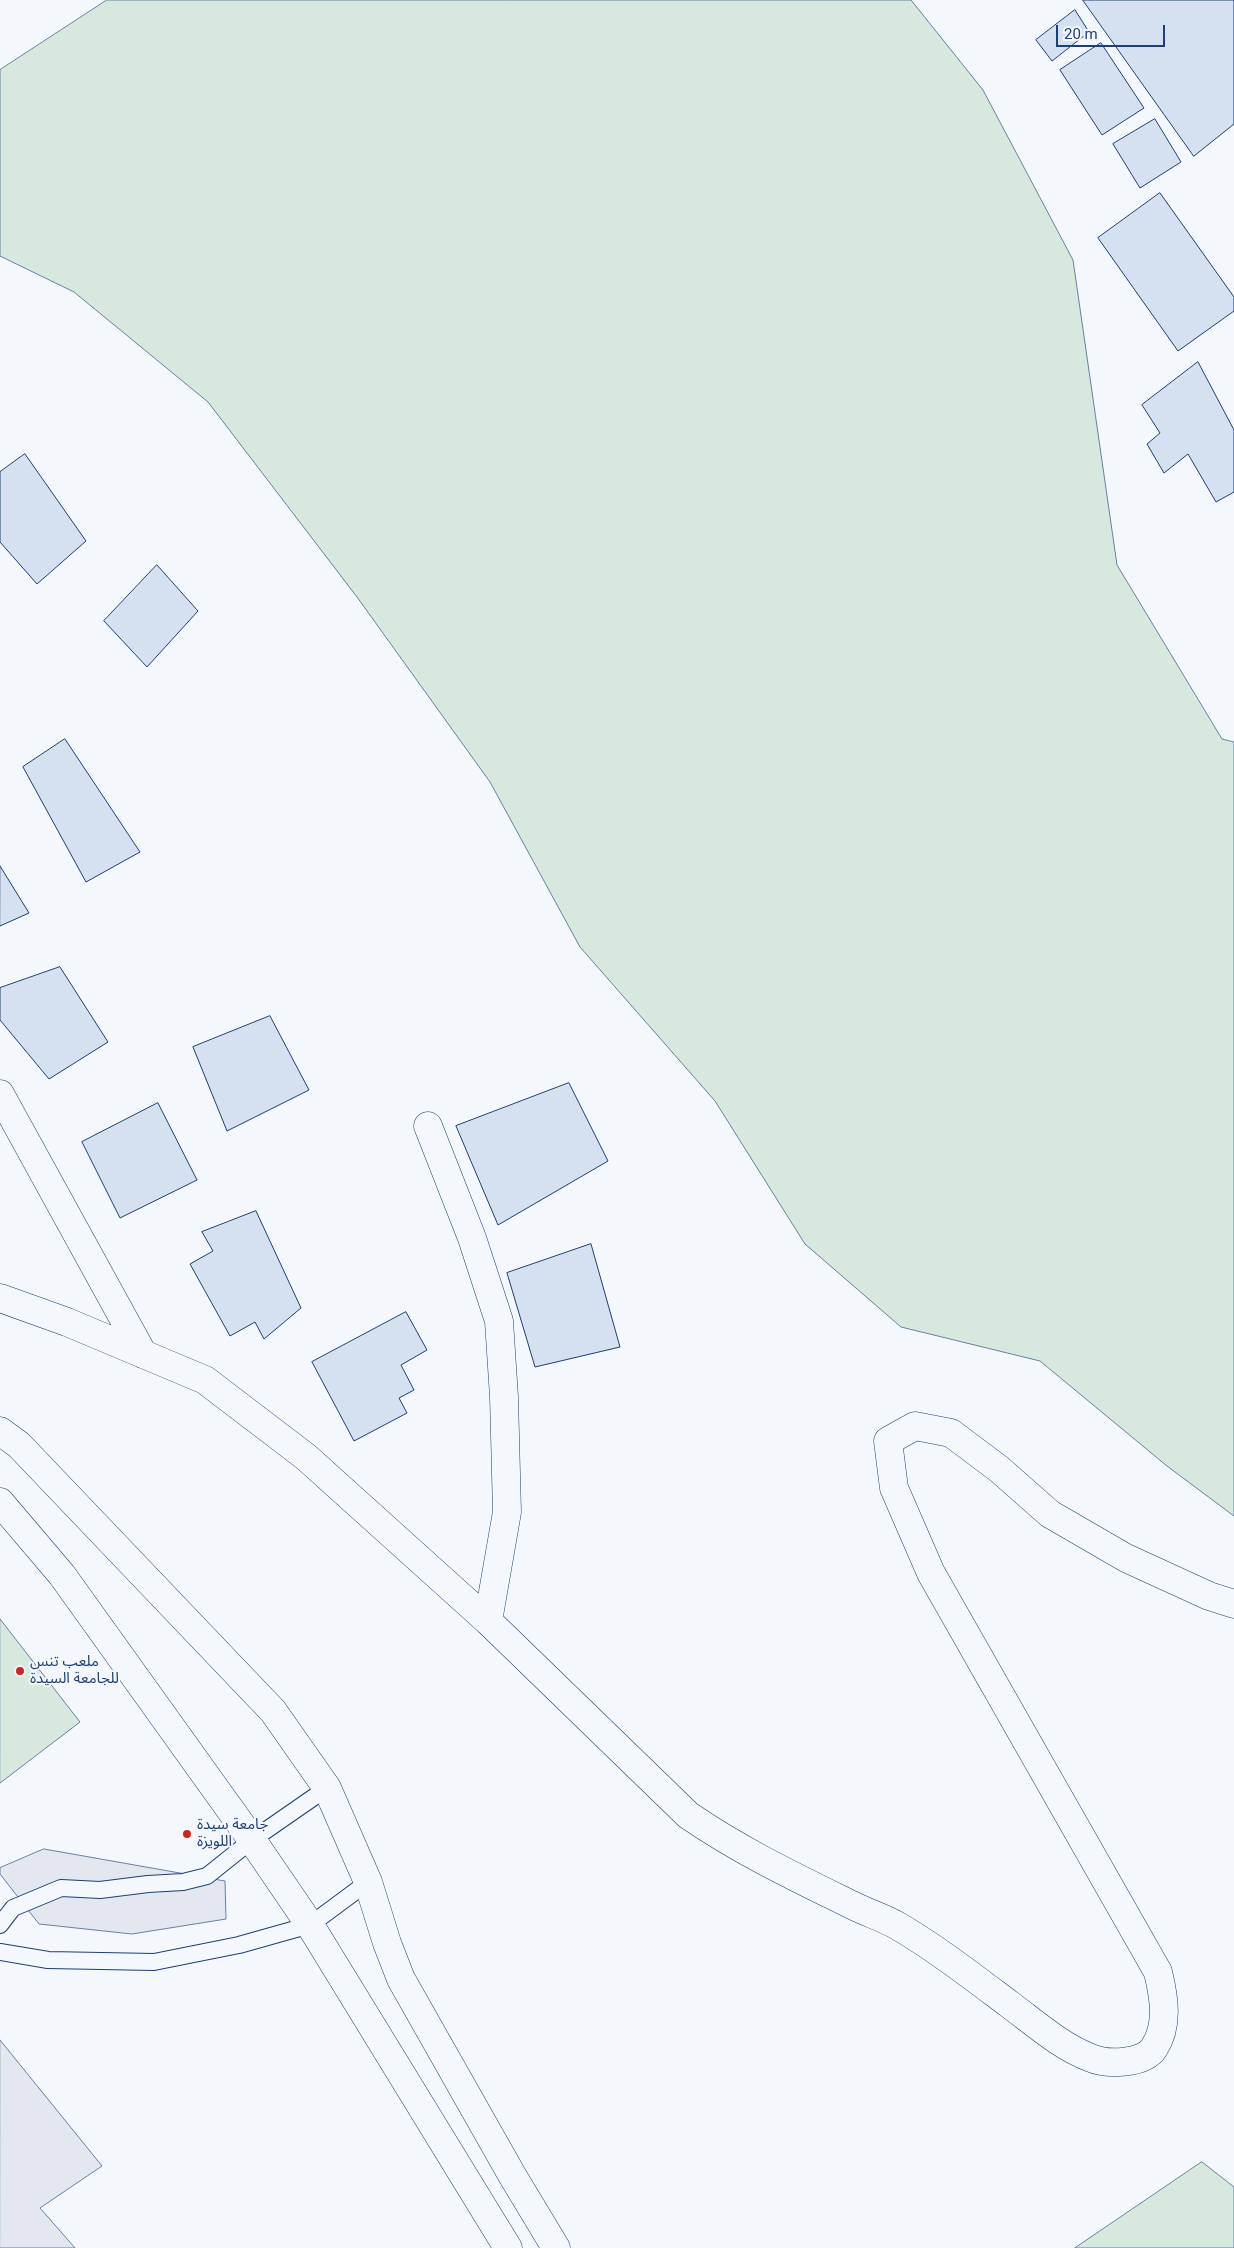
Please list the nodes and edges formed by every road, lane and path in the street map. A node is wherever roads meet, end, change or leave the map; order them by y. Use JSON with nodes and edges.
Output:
{"nodes":[{"id":1,"x":0,"y":1094,"type":"edge"},
{"id":2,"x":428,"y":1126,"type":"dead end"},
{"id":3,"x":0,"y":1298,"type":"edge"},
{"id":4,"x":143,"y":1354,"type":"junction"},
{"id":5,"x":0,"y":1431,"type":"edge"},
{"id":6,"x":0,"y":1502,"type":"edge"},
{"id":7,"x":1234,"y":1604,"type":"edge"},
{"id":8,"x":488,"y":1621,"type":"junction"},
{"id":9,"x":327,"y":1788,"type":"junction"},
{"id":10,"x":252,"y":1840,"type":"junction"},
{"id":11,"x":368,"y":1882,"type":"junction"},
{"id":12,"x":0,"y":1925,"type":"edge"},
{"id":13,"x":310,"y":1925,"type":"junction"},
{"id":14,"x":0,"y":1952,"type":"edge"},
{"id":15,"x":508,"y":2248,"type":"edge"},
{"id":16,"x":556,"y":2248,"type":"edge"}],
"edges":[{"from":1,"to":4,"type":"street"},
{"from":2,"to":8,"type":"street"},
{"from":3,"to":4,"type":"street"},
{"from":4,"to":8,"type":"street"},
{"from":5,"to":9,"type":"street"},
{"from":6,"to":10,"type":"street"},
{"from":7,"to":8,"type":"street"},
{"from":9,"to":10,"type":"lane"},
{"from":9,"to":11,"type":"street"},
{"from":10,"to":12,"type":"lane"},
{"from":10,"to":13,"type":"street"},
{"from":11,"to":13,"type":"lane"},
{"from":11,"to":16,"type":"street"},
{"from":13,"to":14,"type":"lane"},
{"from":13,"to":15,"type":"street"}]}
